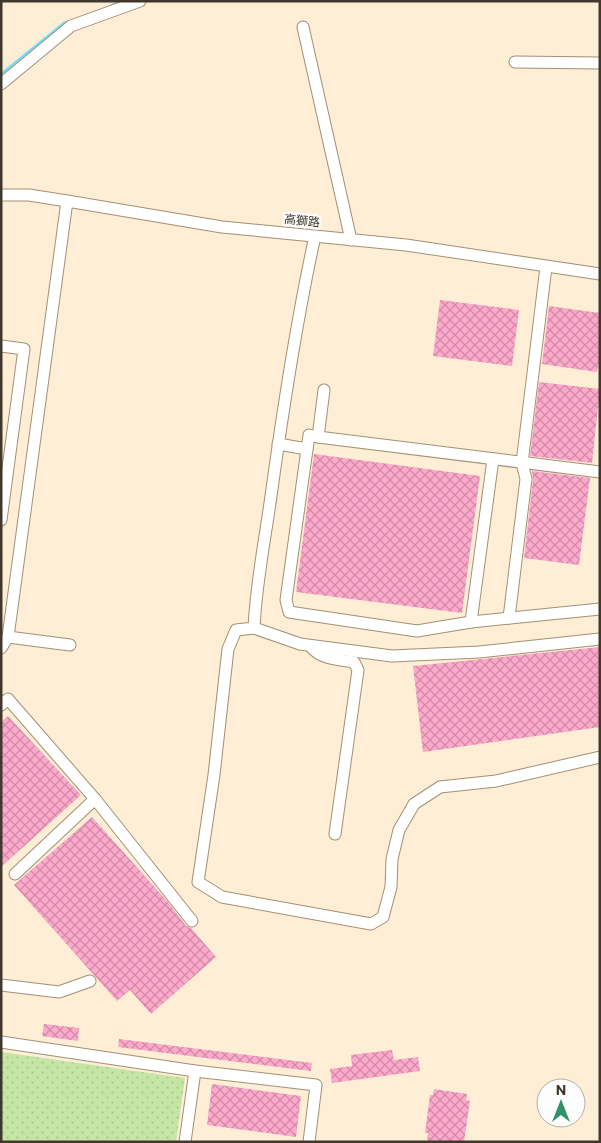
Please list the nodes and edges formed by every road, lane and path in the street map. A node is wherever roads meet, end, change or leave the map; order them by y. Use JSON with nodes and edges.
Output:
{"nodes":[{"id":1,"x":140,"y":1,"type":"edge"},
{"id":2,"x":303,"y":27,"type":"dead end"},
{"id":3,"x":515,"y":62,"type":"dead end"},
{"id":4,"x":600,"y":62,"type":"edge"},
{"id":5,"x":1,"y":84,"type":"edge"},
{"id":6,"x":1,"y":195,"type":"edge"},
{"id":7,"x":66,"y":201,"type":"junction"},
{"id":8,"x":315,"y":236,"type":"junction"},
{"id":9,"x":351,"y":240,"type":"junction"},
{"id":10,"x":546,"y":267,"type":"junction"},
{"id":11,"x":600,"y":274,"type":"edge"},
{"id":12,"x":1,"y":346,"type":"edge"},
{"id":13,"x":324,"y":390,"type":"dead end"},
{"id":14,"x":318,"y":437,"type":"junction"},
{"id":15,"x":278,"y":444,"type":"junction"},
{"id":16,"x":306,"y":449,"type":"junction"},
{"id":17,"x":493,"y":459,"type":"junction"},
{"id":18,"x":522,"y":463,"type":"junction"},
{"id":19,"x":600,"y":472,"type":"edge"},
{"id":20,"x":1,"y":520,"type":"edge"},
{"id":21,"x":600,"y":609,"type":"edge"},
{"id":22,"x":509,"y":618,"type":"junction"},
{"id":23,"x":471,"y":622,"type":"junction"},
{"id":24,"x":254,"y":628,"type":"junction"},
{"id":25,"x":8,"y":637,"type":"junction"},
{"id":26,"x":600,"y":639,"type":"edge"},
{"id":27,"x":70,"y":645,"type":"dead end"},
{"id":28,"x":310,"y":646,"type":"junction"},
{"id":29,"x":1,"y":648,"type":"edge"},
{"id":30,"x":1,"y":705,"type":"edge"},
{"id":31,"x":600,"y":757,"type":"edge"},
{"id":32,"x":95,"y":799,"type":"junction"},
{"id":33,"x":335,"y":834,"type":"dead end"},
{"id":34,"x":15,"y":874,"type":"dead end"},
{"id":35,"x":192,"y":921,"type":"dead end"},
{"id":36,"x":90,"y":981,"type":"dead end"},
{"id":37,"x":1,"y":985,"type":"edge"},
{"id":38,"x":1,"y":1042,"type":"edge"},
{"id":39,"x":194,"y":1071,"type":"junction"},
{"id":40,"x":185,"y":1142,"type":"edge"},
{"id":41,"x":309,"y":1142,"type":"edge"}],
"edges":[{"from":1,"to":5,"type":"street"},
{"from":2,"to":9,"type":"street"},
{"from":3,"to":4,"type":"street"},
{"from":6,"to":7,"type":"street","name":"高獅路"},
{"from":7,"to":8,"type":"street","name":"高獅路"},
{"from":7,"to":25,"type":"street"},
{"from":8,"to":9,"type":"street","name":"高獅路"},
{"from":8,"to":15,"type":"street"},
{"from":9,"to":10,"type":"street","name":"高獅路"},
{"from":10,"to":11,"type":"street","name":"高獅路"},
{"from":10,"to":18,"type":"street"},
{"from":12,"to":20,"type":"street"},
{"from":13,"to":14,"type":"street"},
{"from":14,"to":16,"type":"street"},
{"from":14,"to":17,"type":"street"},
{"from":15,"to":16,"type":"street"},
{"from":15,"to":24,"type":"street"},
{"from":16,"to":23,"type":"street"},
{"from":17,"to":18,"type":"street"},
{"from":17,"to":23,"type":"street"},
{"from":18,"to":19,"type":"street"},
{"from":18,"to":22,"type":"street"},
{"from":21,"to":22,"type":"street"},
{"from":22,"to":23,"type":"street"},
{"from":24,"to":28,"type":"street"},
{"from":24,"to":31,"type":"street"},
{"from":25,"to":27,"type":"street"},
{"from":25,"to":29,"type":"street"},
{"from":26,"to":28,"type":"street"},
{"from":28,"to":33,"type":"street"},
{"from":30,"to":32,"type":"street"},
{"from":32,"to":34,"type":"street"},
{"from":32,"to":35,"type":"street"},
{"from":36,"to":37,"type":"street"},
{"from":38,"to":39,"type":"street"},
{"from":39,"to":40,"type":"street"},
{"from":39,"to":41,"type":"street"}]}
